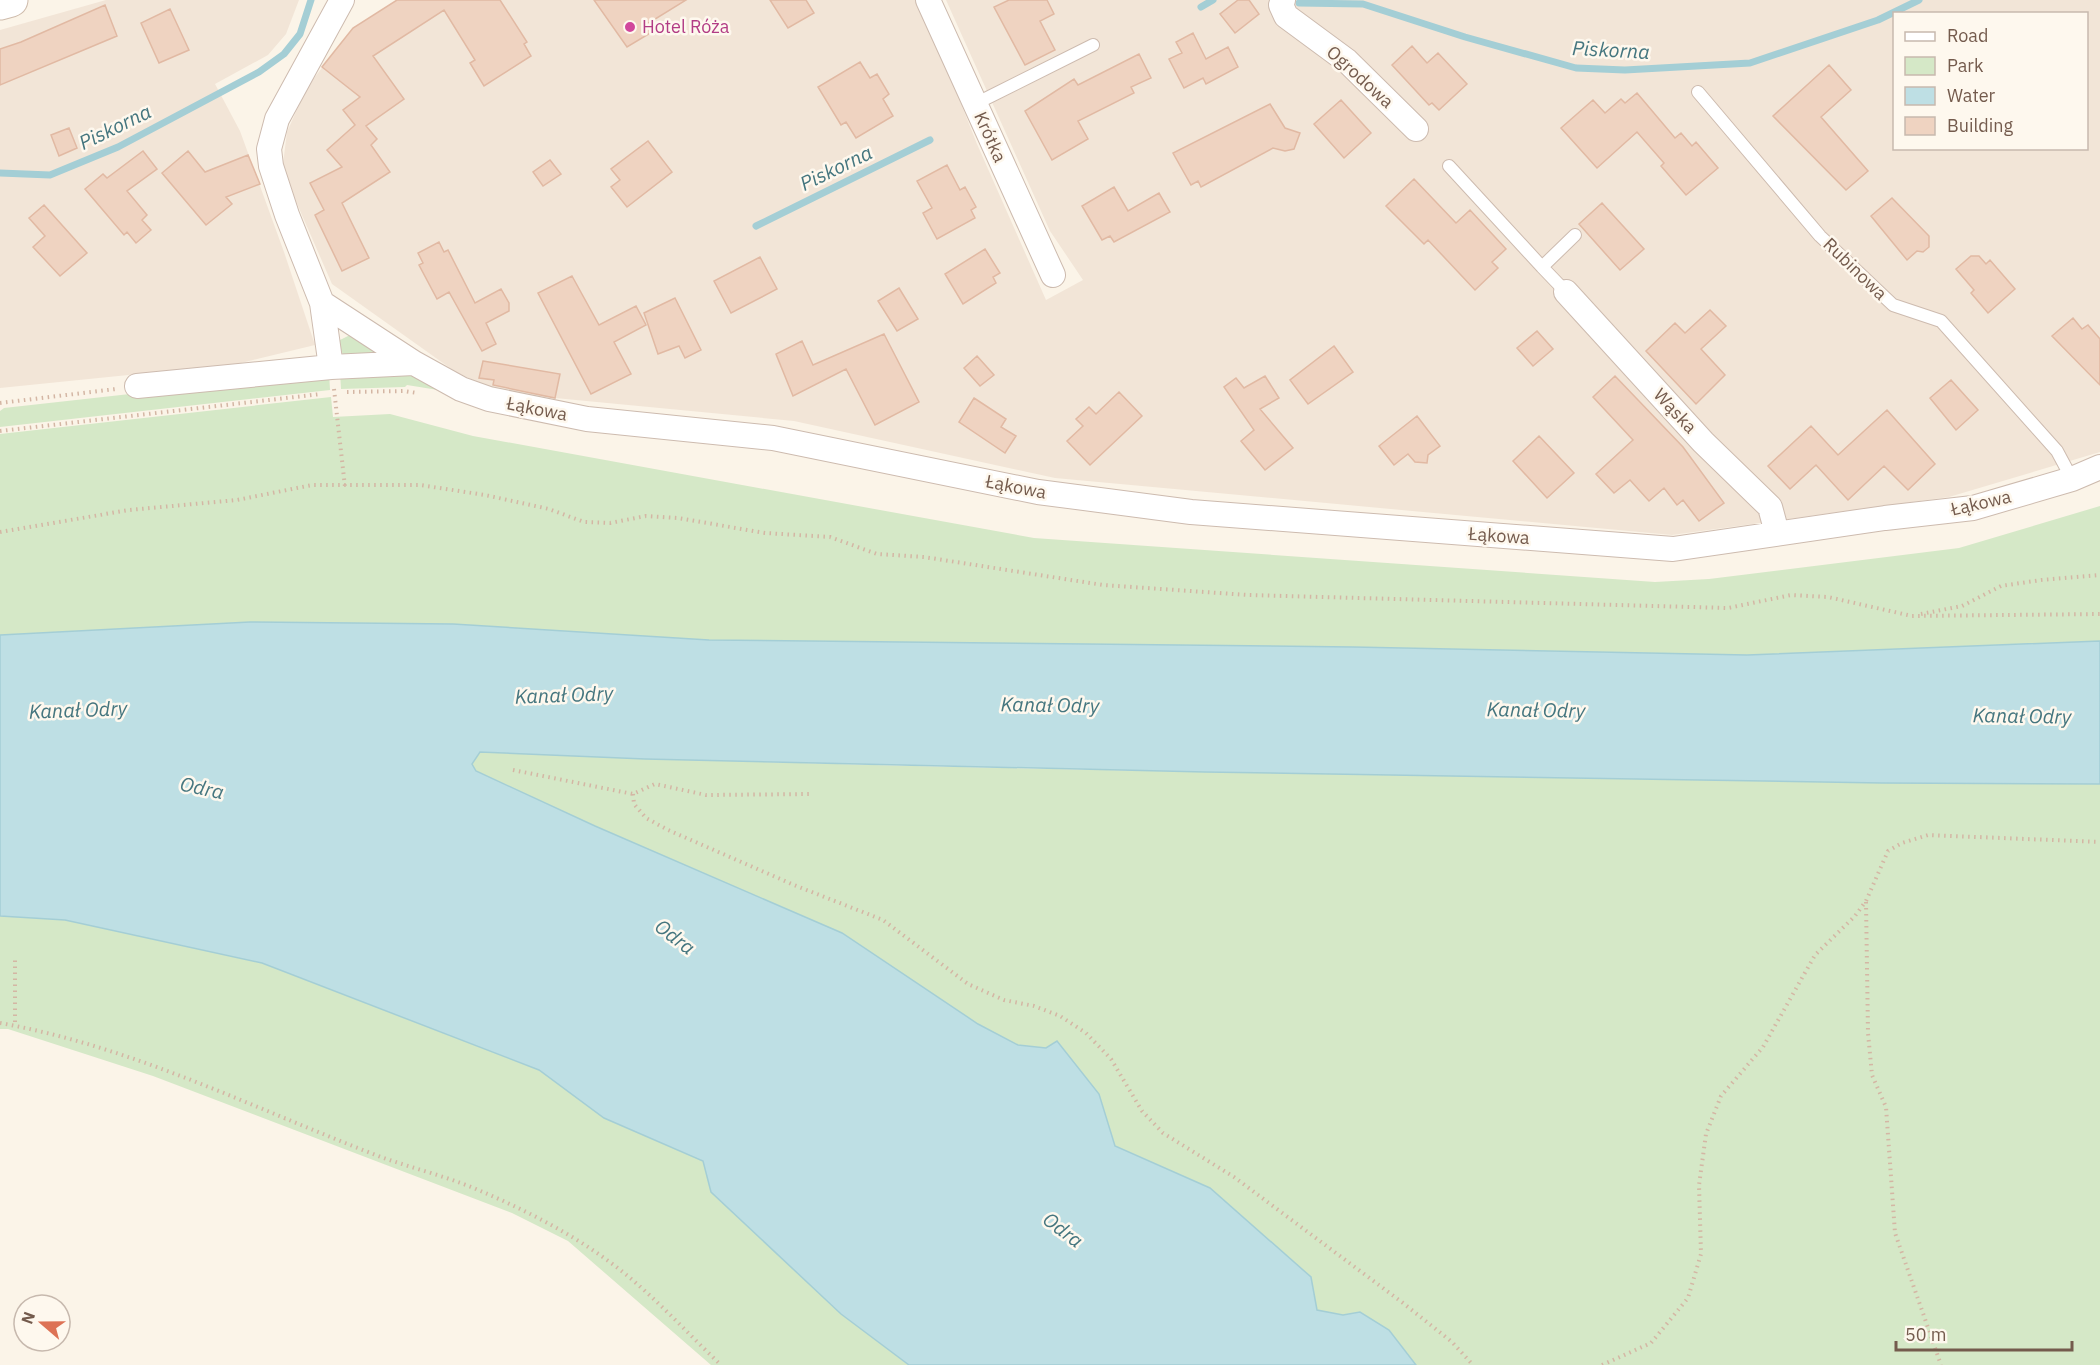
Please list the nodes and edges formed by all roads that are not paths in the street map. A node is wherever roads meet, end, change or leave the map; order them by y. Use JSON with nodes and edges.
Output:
{"nodes":[{"id":1,"x":11,"y":0,"type":"edge"},
{"id":2,"x":342,"y":0,"type":"edge"},
{"id":3,"x":928,"y":0,"type":"edge"},
{"id":4,"x":1283,"y":0,"type":"edge"},
{"id":5,"x":0,"y":3,"type":"edge"},
{"id":6,"x":1093,"y":45,"type":"dead end"},
{"id":7,"x":1698,"y":92,"type":"dead end"},
{"id":8,"x":975,"y":104,"type":"junction"},
{"id":9,"x":1416,"y":129,"type":"dead end"},
{"id":10,"x":1449,"y":166,"type":"dead end"},
{"id":11,"x":1575,"y":235,"type":"dead end"},
{"id":12,"x":1542,"y":267,"type":"junction"},
{"id":13,"x":1053,"y":274,"type":"dead end"},
{"id":14,"x":1566,"y":292,"type":"joint"},
{"id":15,"x":322,"y":303,"type":"junction"},
{"id":16,"x":414,"y":363,"type":"junction"},
{"id":17,"x":331,"y":367,"type":"junction"},
{"id":18,"x":137,"y":386,"type":"road end"},
{"id":19,"x":2100,"y":467,"type":"edge"},
{"id":20,"x":2072,"y":479,"type":"junction"},
{"id":21,"x":1777,"y":533,"type":"junction"}],
"edges":[{"from":1,"to":5,"type":"main road"},
{"from":2,"to":15,"type":"street"},
{"from":3,"to":8,"type":"street","name":"Krótka"},
{"from":4,"to":9,"type":"street","name":"Ogrodowa"},
{"from":6,"to":8,"type":"lane"},
{"from":7,"to":20,"type":"lane","name":"Rubinowa"},
{"from":8,"to":13,"type":"street","name":"Krótka"},
{"from":10,"to":12,"type":"lane"},
{"from":11,"to":12,"type":"lane"},
{"from":12,"to":14,"type":"lane"},
{"from":14,"to":21,"type":"street","name":"Wąska"},
{"from":15,"to":16,"type":"street","name":"Łąkowa"},
{"from":15,"to":17,"type":"street"},
{"from":16,"to":17,"type":"street"},
{"from":16,"to":21,"type":"street","name":"Łąkowa"},
{"from":17,"to":18,"type":"street"},
{"from":19,"to":20,"type":"street","name":"Łąkowa"},
{"from":20,"to":21,"type":"street","name":"Łąkowa"}]}
